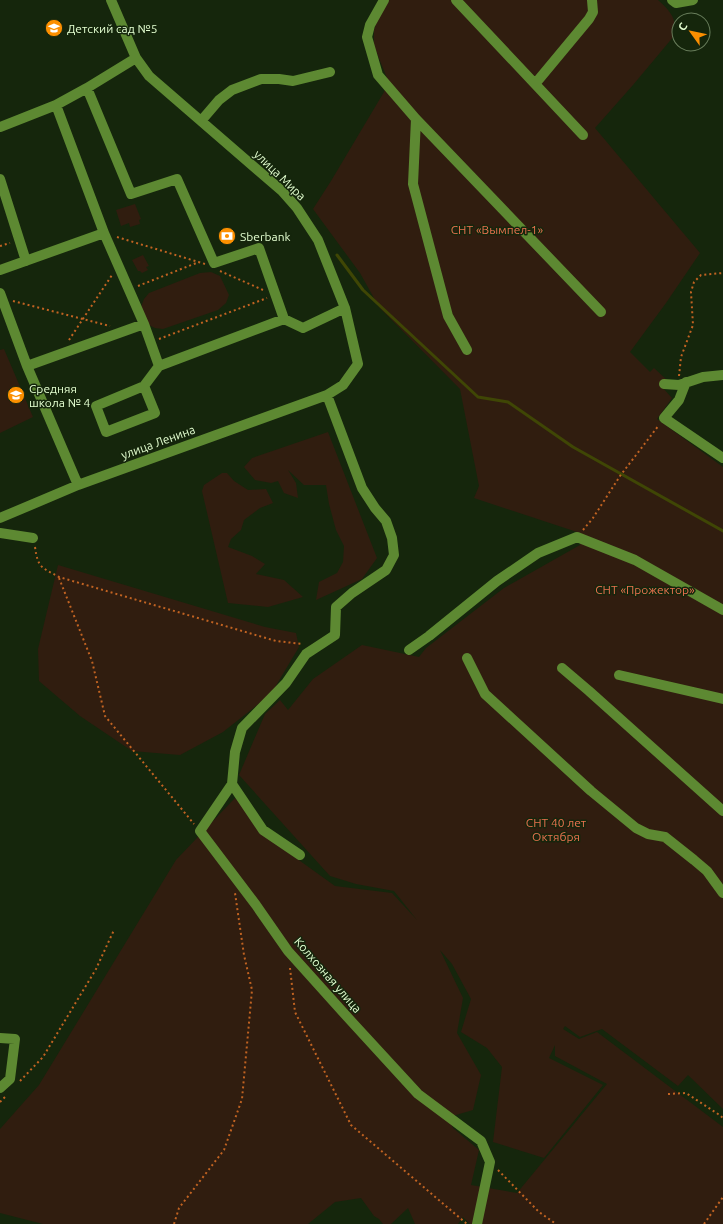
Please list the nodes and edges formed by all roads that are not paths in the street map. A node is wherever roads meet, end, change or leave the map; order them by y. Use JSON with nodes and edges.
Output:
{"nodes":[{"id":1,"x":111,"y":0,"type":"edge"},
{"id":2,"x":384,"y":0,"type":"edge"},
{"id":3,"x":456,"y":0,"type":"edge"},
{"id":4,"x":592,"y":0,"type":"edge"},
{"id":5,"x":672,"y":0,"type":"edge"},
{"id":6,"x":693,"y":0,"type":"edge"},
{"id":7,"x":136,"y":58,"type":"junction"},
{"id":8,"x":330,"y":72,"type":"dead end"},
{"id":9,"x":535,"y":84,"type":"junction"},
{"id":10,"x":87,"y":88,"type":"junction"},
{"id":11,"x":56,"y":105,"type":"junction"},
{"id":12,"x":416,"y":119,"type":"junction"},
{"id":13,"x":201,"y":121,"type":"junction"},
{"id":14,"x":0,"y":126,"type":"edge"},
{"id":15,"x":583,"y":135,"type":"dead end"},
{"id":16,"x":0,"y":179,"type":"edge"},
{"id":17,"x":104,"y":233,"type":"junction"},
{"id":18,"x":26,"y":261,"type":"junction"},
{"id":19,"x":0,"y":270,"type":"edge"},
{"id":20,"x":1,"y":295,"type":"edge"},
{"id":21,"x":345,"y":308,"type":"junction"},
{"id":22,"x":601,"y":312,"type":"dead end"},
{"id":23,"x":284,"y":319,"type":"junction"},
{"id":24,"x":144,"y":324,"type":"junction"},
{"id":25,"x":467,"y":350,"type":"dead end"},
{"id":26,"x":26,"y":366,"type":"junction"},
{"id":27,"x":159,"y":366,"type":"junction"},
{"id":28,"x":723,"y":375,"type":"edge"},
{"id":29,"x":664,"y":384,"type":"dead end"},
{"id":30,"x":683,"y":384,"type":"junction"},
{"id":31,"x":144,"y":386,"type":"junction"},
{"id":32,"x":327,"y":394,"type":"junction"},
{"id":33,"x":723,"y":458,"type":"edge"},
{"id":34,"x":78,"y":485,"type":"junction"},
{"id":35,"x":0,"y":518,"type":"edge"},
{"id":36,"x":0,"y":533,"type":"edge"},
{"id":37,"x":34,"y":538,"type":"road end"},
{"id":38,"x":723,"y":610,"type":"edge"},
{"id":39,"x":409,"y":650,"type":"dead end"},
{"id":40,"x":466,"y":658,"type":"dead end"},
{"id":41,"x":562,"y":668,"type":"dead end"},
{"id":42,"x":619,"y":675,"type":"dead end"},
{"id":43,"x":723,"y":699,"type":"edge"},
{"id":44,"x":232,"y":784,"type":"junction"},
{"id":45,"x":723,"y":811,"type":"edge"},
{"id":46,"x":300,"y":855,"type":"dead end"},
{"id":47,"x":723,"y":893,"type":"edge"},
{"id":48,"x":0,"y":1038,"type":"edge"},
{"id":49,"x":0,"y":1088,"type":"edge"},
{"id":50,"x":477,"y":1224,"type":"edge"}],
"edges":[{"from":1,"to":7,"type":"street","name":"улица Мира"},
{"from":2,"to":12,"type":"street"},
{"from":3,"to":9,"type":"street"},
{"from":4,"to":9,"type":"street"},
{"from":5,"to":6,"type":"street"},
{"from":7,"to":10,"type":"street"},
{"from":7,"to":13,"type":"street","name":"улица Мира"},
{"from":8,"to":13,"type":"street"},
{"from":9,"to":15,"type":"street"},
{"from":10,"to":11,"type":"street"},
{"from":10,"to":23,"type":"street"},
{"from":11,"to":14,"type":"street"},
{"from":11,"to":17,"type":"street"},
{"from":12,"to":22,"type":"street"},
{"from":12,"to":25,"type":"street"},
{"from":13,"to":21,"type":"street","name":"улица Мира"},
{"from":16,"to":18,"type":"street"},
{"from":17,"to":18,"type":"street"},
{"from":17,"to":24,"type":"street"},
{"from":18,"to":19,"type":"street"},
{"from":20,"to":26,"type":"street"},
{"from":21,"to":23,"type":"street"},
{"from":21,"to":32,"type":"street","name":"улица Мира"},
{"from":23,"to":27,"type":"street"},
{"from":24,"to":26,"type":"street"},
{"from":24,"to":27,"type":"street"},
{"from":26,"to":34,"type":"street"},
{"from":27,"to":31,"type":"street"},
{"from":28,"to":30,"type":"street"},
{"from":29,"to":30,"type":"street"},
{"from":30,"to":33,"type":"street"},
{"from":31,"to":31,"type":"street"},
{"from":32,"to":34,"type":"street","name":"улица Ленина"},
{"from":32,"to":44,"type":"street"},
{"from":34,"to":35,"type":"street","name":"улица Ленина"},
{"from":36,"to":37,"type":"street"},
{"from":38,"to":39,"type":"street"},
{"from":40,"to":47,"type":"street"},
{"from":41,"to":45,"type":"street"},
{"from":42,"to":43,"type":"street"},
{"from":44,"to":46,"type":"street"},
{"from":44,"to":50,"type":"street","name":"Колхозная улица"},
{"from":48,"to":49,"type":"street"}]}
